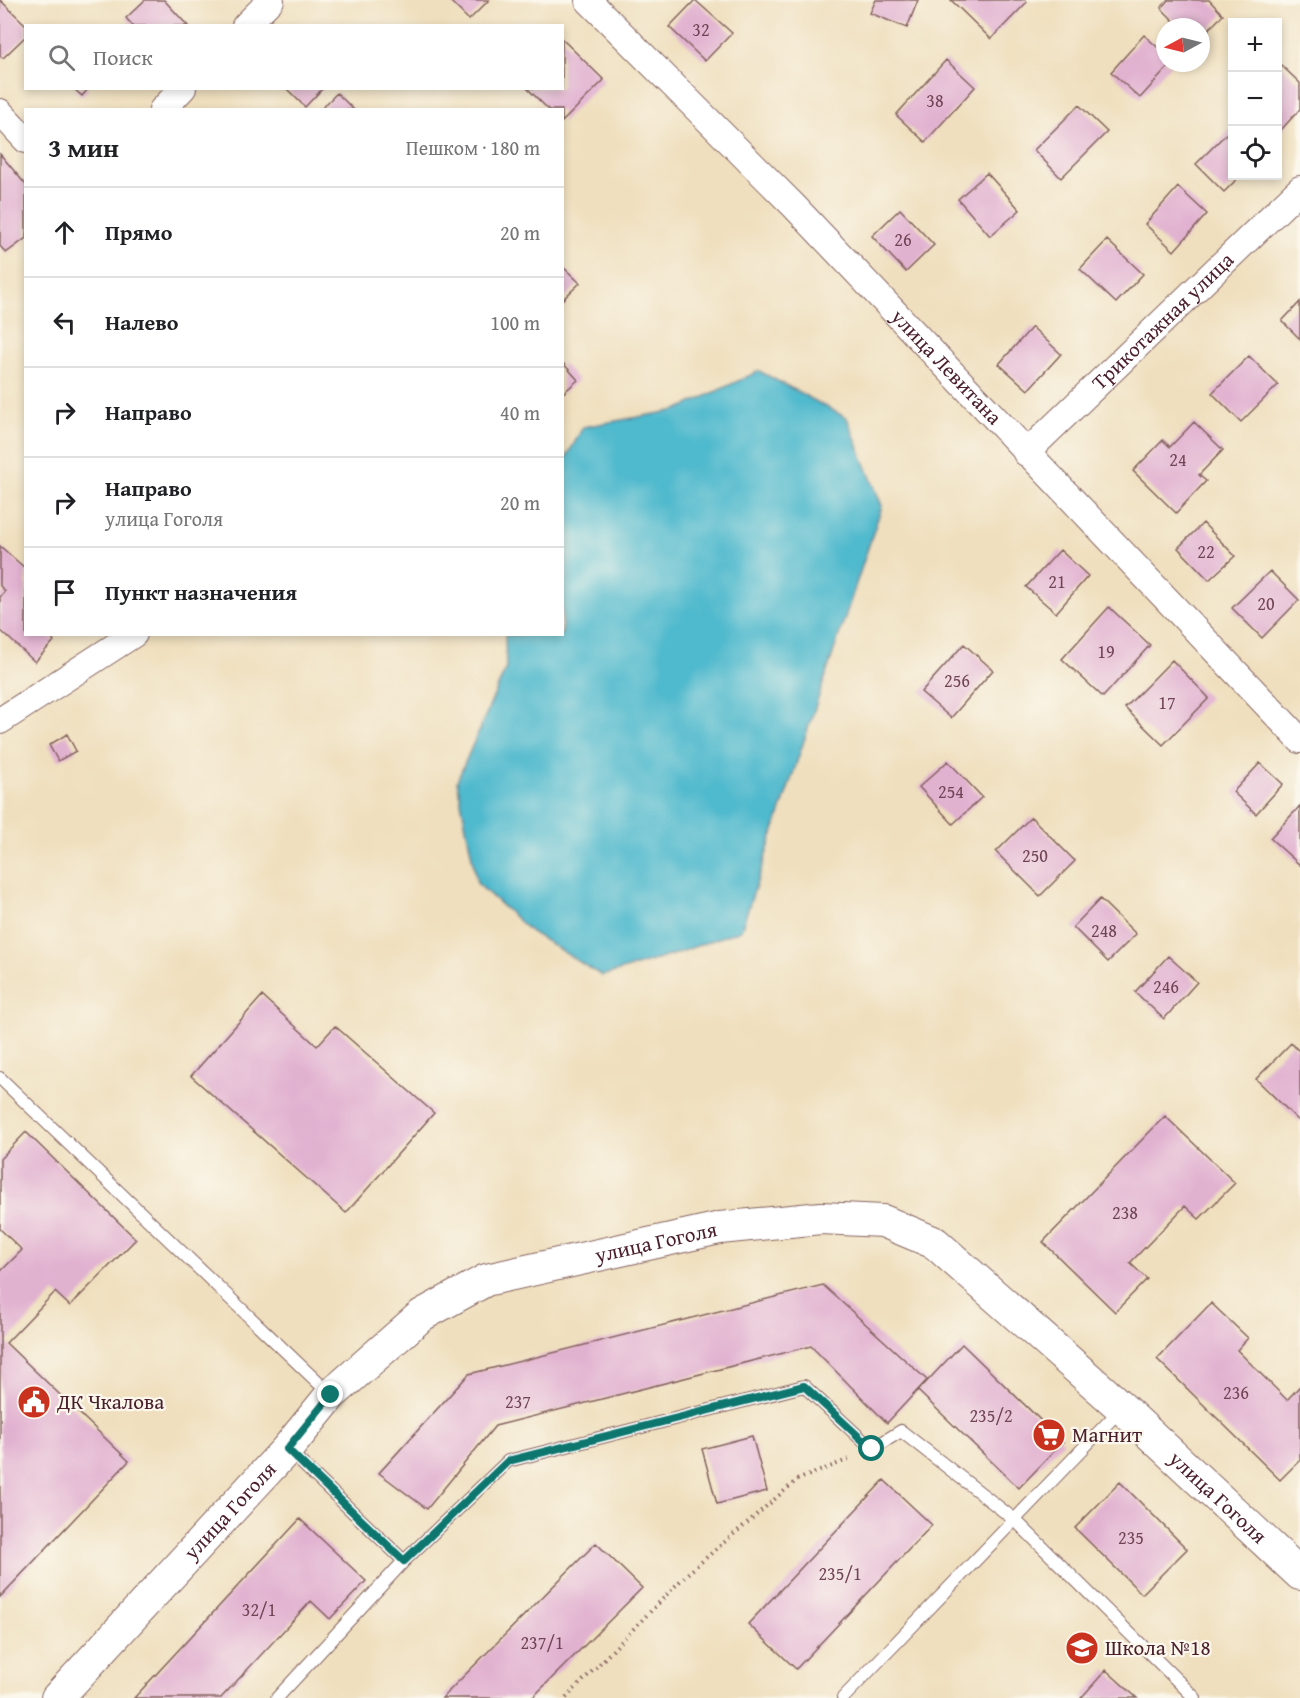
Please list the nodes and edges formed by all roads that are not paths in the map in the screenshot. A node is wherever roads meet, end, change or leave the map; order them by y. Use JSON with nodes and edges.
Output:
{"nodes":[{"id":1,"x":271,"y":0,"type":"edge"},
{"id":2,"x":588,"y":0,"type":"edge"},
{"id":3,"x":247,"y":24,"type":"edge"},
{"id":4,"x":181,"y":90,"type":"edge"},
{"id":5,"x":164,"y":108,"type":"edge"},
{"id":6,"x":0,"y":112,"type":"edge"},
{"id":7,"x":24,"y":138,"type":"edge"},
{"id":8,"x":1300,"y":189,"type":"edge"},
{"id":9,"x":1026,"y":453,"type":"junction"},
{"id":10,"x":131,"y":636,"type":"edge"},
{"id":11,"x":0,"y":721,"type":"edge"},
{"id":12,"x":1300,"y":740,"type":"edge"},
{"id":13,"x":0,"y":1078,"type":"edge"},
{"id":14,"x":331,"y":1395,"type":"junction"},
{"id":15,"x":1122,"y":1408,"type":"junction"},
{"id":16,"x":287,"y":1449,"type":"junction"},
{"id":17,"x":1015,"y":1520,"type":"junction"},
{"id":18,"x":404,"y":1561,"type":"junction"},
{"id":19,"x":1300,"y":1574,"type":"edge"},
{"id":20,"x":57,"y":1698,"type":"edge"},
{"id":21,"x":277,"y":1698,"type":"edge"},
{"id":22,"x":843,"y":1698,"type":"edge"},
{"id":23,"x":1195,"y":1698,"type":"edge"}],
"edges":[{"from":1,"to":3,"type":"street"},
{"from":2,"to":9,"type":"street","name":"улица Левитана"},
{"from":4,"to":5,"type":"street"},
{"from":6,"to":7,"type":"street"},
{"from":8,"to":9,"type":"street","name":"Трикотажная улица"},
{"from":9,"to":12,"type":"street","name":"улица Левитана"},
{"from":10,"to":11,"type":"street"},
{"from":13,"to":14,"type":"lane"},
{"from":14,"to":15,"type":"street","name":"улица Гоголя"},
{"from":14,"to":16,"type":"street","name":"улица Гоголя"},
{"from":15,"to":17,"type":"lane"},
{"from":15,"to":19,"type":"street","name":"улица Гоголя"},
{"from":16,"to":18,"type":"lane"},
{"from":16,"to":20,"type":"street","name":"улица Гоголя"},
{"from":17,"to":18,"type":"lane"},
{"from":17,"to":22,"type":"lane"},
{"from":17,"to":23,"type":"lane"},
{"from":18,"to":21,"type":"lane"}]}
